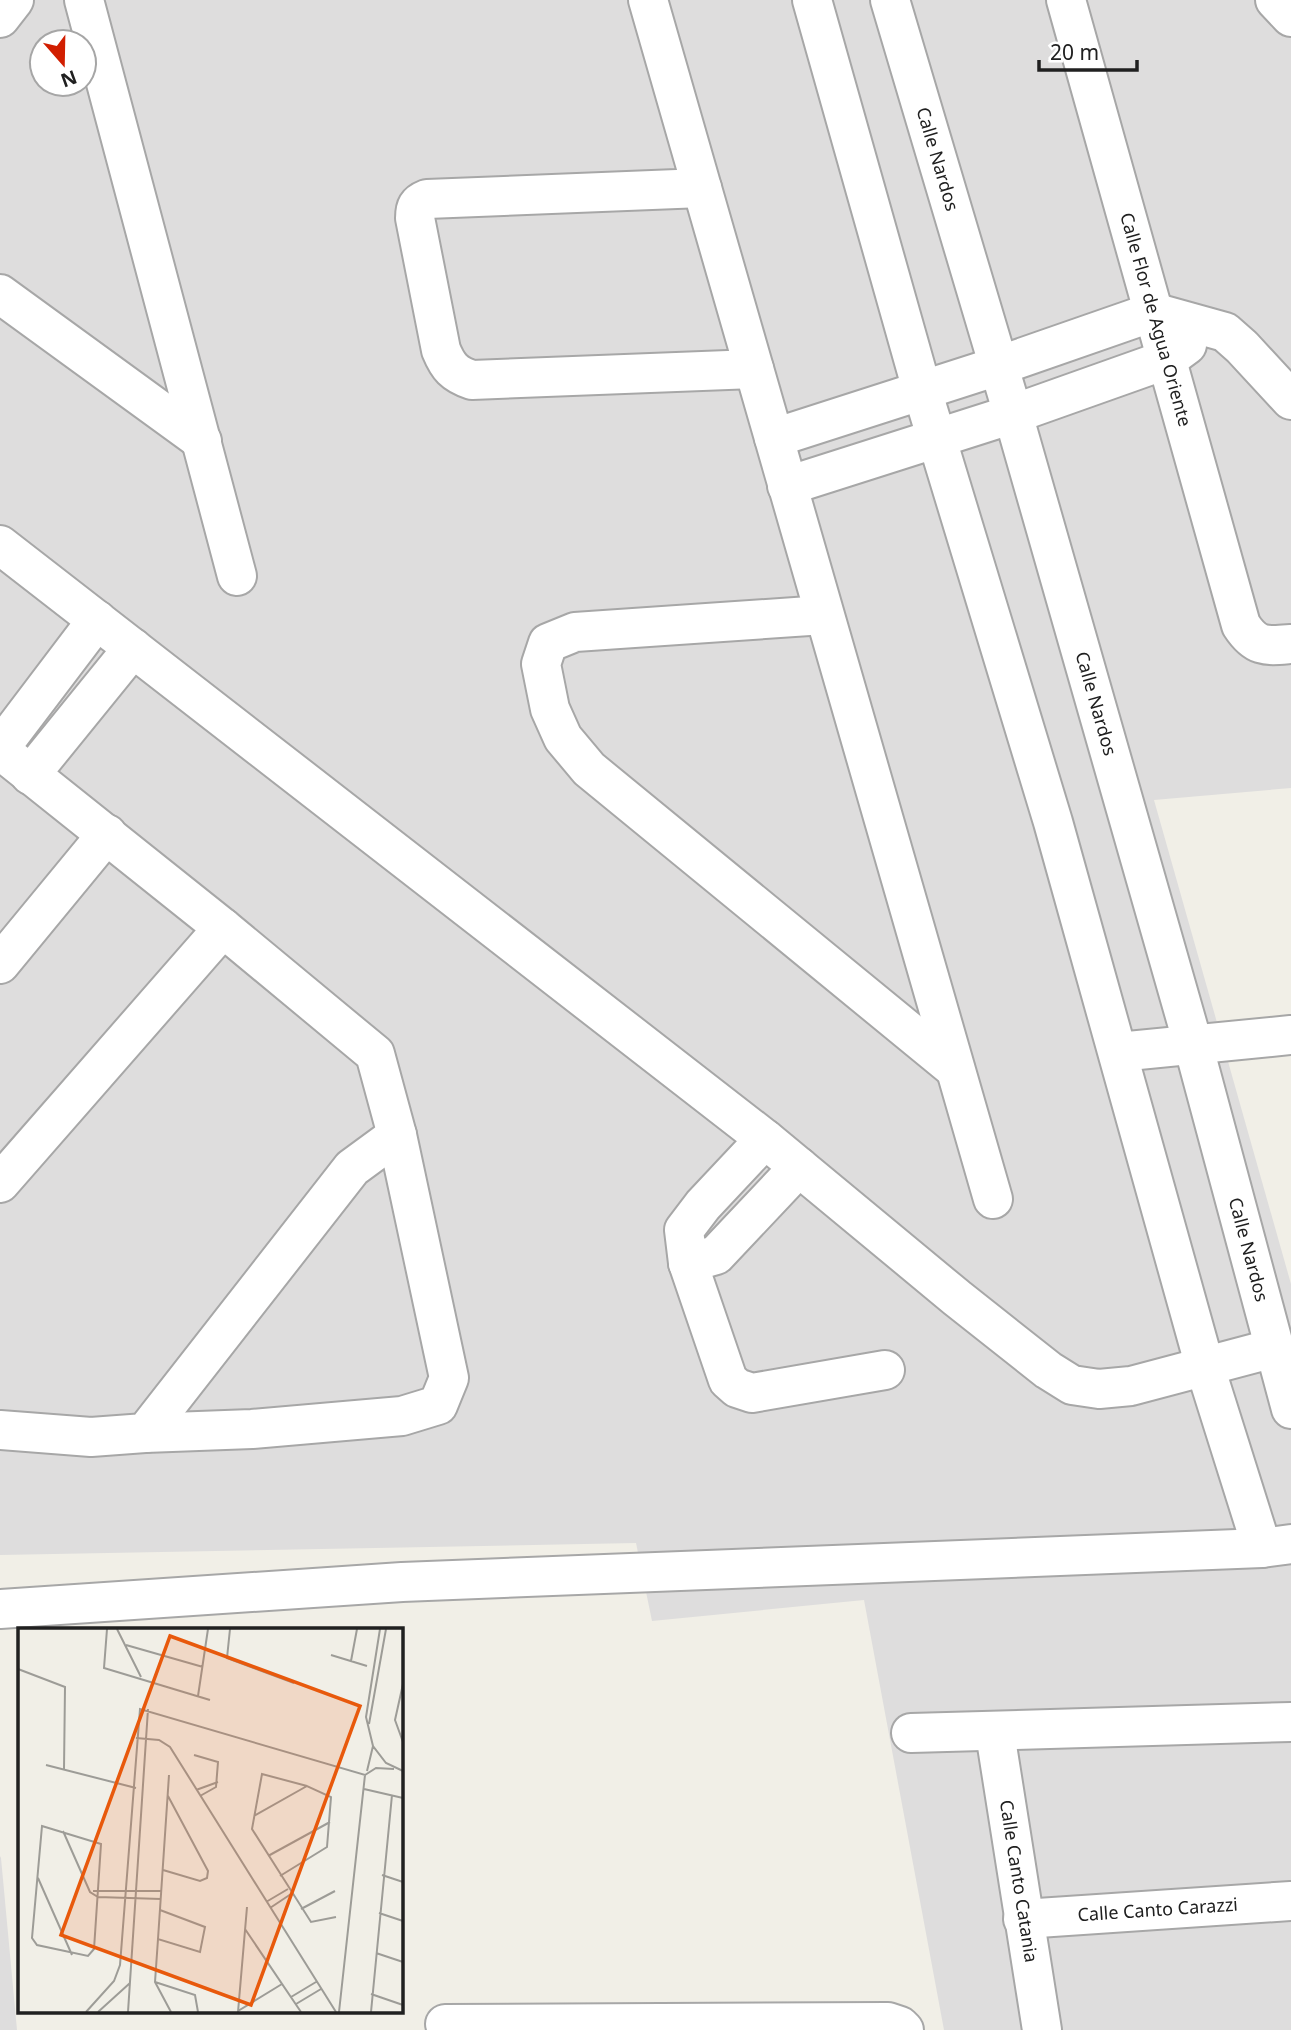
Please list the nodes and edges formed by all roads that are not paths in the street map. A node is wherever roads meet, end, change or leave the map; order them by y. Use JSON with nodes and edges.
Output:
{"nodes":[{"id":1,"x":14,"y":0,"type":"edge"},
{"id":2,"x":84,"y":0,"type":"edge"},
{"id":3,"x":648,"y":0,"type":"edge"},
{"id":4,"x":811,"y":0,"type":"edge"},
{"id":5,"x":890,"y":0,"type":"edge"},
{"id":6,"x":1066,"y":0,"type":"edge"},
{"id":7,"x":1275,"y":0,"type":"edge"},
{"id":8,"x":1291,"y":17,"type":"edge"},
{"id":9,"x":0,"y":18,"type":"edge"},
{"id":10,"x":702,"y":188,"type":"junction"},
{"id":11,"x":0,"y":294,"type":"edge"},
{"id":12,"x":1153,"y":312,"type":"junction"},
{"id":13,"x":1211,"y":327,"type":"junction"},
{"id":14,"x":1168,"y":359,"type":"junction"},
{"id":15,"x":999,"y":366,"type":"junction"},
{"id":16,"x":754,"y":369,"type":"junction"},
{"id":17,"x":922,"y":390,"type":"junction"},
{"id":18,"x":1291,"y":400,"type":"edge"},
{"id":19,"x":1013,"y":414,"type":"junction"},
{"id":20,"x":774,"y":438,"type":"junction"},
{"id":21,"x":937,"y":438,"type":"junction"},
{"id":22,"x":202,"y":441,"type":"junction"},
{"id":23,"x":787,"y":486,"type":"junction"},
{"id":24,"x":0,"y":545,"type":"edge"},
{"id":25,"x":237,"y":576,"type":"dead end"},
{"id":26,"x":824,"y":615,"type":"junction"},
{"id":27,"x":97,"y":620,"type":"junction"},
{"id":28,"x":1291,"y":644,"type":"edge"},
{"id":29,"x":133,"y":648,"type":"junction"},
{"id":30,"x":0,"y":749,"type":"edge"},
{"id":31,"x":30,"y":775,"type":"junction"},
{"id":32,"x":107,"y":834,"type":"junction"},
{"id":33,"x":223,"y":928,"type":"junction"},
{"id":34,"x":0,"y":964,"type":"edge"},
{"id":35,"x":1291,"y":1035,"type":"edge"},
{"id":36,"x":1193,"y":1044,"type":"junction"},
{"id":37,"x":1118,"y":1052,"type":"junction"},
{"id":38,"x":955,"y":1069,"type":"junction"},
{"id":39,"x":397,"y":1135,"type":"junction"},
{"id":40,"x":765,"y":1139,"type":"junction"},
{"id":41,"x":799,"y":1167,"type":"junction"},
{"id":42,"x":0,"y":1183,"type":"edge"},
{"id":43,"x":993,"y":1199,"type":"dead end"},
{"id":44,"x":688,"y":1263,"type":"junction"},
{"id":45,"x":1274,"y":1348,"type":"junction"},
{"id":46,"x":1205,"y":1367,"type":"junction"},
{"id":47,"x":885,"y":1370,"type":"dead end"},
{"id":48,"x":1291,"y":1409,"type":"edge"},
{"id":49,"x":0,"y":1430,"type":"edge"},
{"id":50,"x":145,"y":1433,"type":"junction"},
{"id":51,"x":1277,"y":1546,"type":"edge"},
{"id":52,"x":0,"y":1609,"type":"edge"},
{"id":53,"x":1291,"y":1722,"type":"edge"},
{"id":54,"x":911,"y":1733,"type":"dead end"},
{"id":55,"x":995,"y":1733,"type":"junction"},
{"id":56,"x":1291,"y":1901,"type":"edge"},
{"id":57,"x":1023,"y":1919,"type":"junction"},
{"id":58,"x":445,"y":2024,"type":"dead end"},
{"id":59,"x":904,"y":2030,"type":"edge"},
{"id":60,"x":1042,"y":2030,"type":"edge"}],
"edges":[{"from":1,"to":9,"type":"street"},
{"from":2,"to":22,"type":"street"},
{"from":3,"to":10,"type":"street"},
{"from":4,"to":17,"type":"street"},
{"from":5,"to":15,"type":"street","name":"Calle Nardos"},
{"from":6,"to":12,"type":"street","name":"Calle Flor de Agua Oriente"},
{"from":7,"to":8,"type":"street"},
{"from":10,"to":16,"type":"street"},
{"from":10,"to":16,"type":"street"},
{"from":11,"to":22,"type":"street"},
{"from":12,"to":13,"type":"street"},
{"from":12,"to":14,"type":"street","name":"Calle Flor de Agua Oriente"},
{"from":12,"to":15,"type":"street"},
{"from":13,"to":14,"type":"street"},
{"from":13,"to":18,"type":"street"},
{"from":14,"to":19,"type":"street"},
{"from":14,"to":28,"type":"street","name":"Calle Flor de Agua Oriente"},
{"from":15,"to":17,"type":"street"},
{"from":15,"to":19,"type":"street","name":"Calle Nardos"},
{"from":16,"to":20,"type":"street"},
{"from":17,"to":20,"type":"street"},
{"from":17,"to":21,"type":"street"},
{"from":19,"to":21,"type":"street"},
{"from":19,"to":36,"type":"street","name":"Calle Nardos"},
{"from":20,"to":23,"type":"street"},
{"from":21,"to":23,"type":"street"},
{"from":21,"to":37,"type":"street"},
{"from":22,"to":25,"type":"street"},
{"from":23,"to":26,"type":"street"},
{"from":24,"to":27,"type":"street"},
{"from":26,"to":38,"type":"street"},
{"from":26,"to":38,"type":"street"},
{"from":27,"to":29,"type":"street"},
{"from":27,"to":30,"type":"street"},
{"from":29,"to":31,"type":"street"},
{"from":29,"to":40,"type":"street"},
{"from":30,"to":31,"type":"street"},
{"from":31,"to":32,"type":"street"},
{"from":32,"to":33,"type":"street"},
{"from":32,"to":34,"type":"street"},
{"from":33,"to":39,"type":"street"},
{"from":33,"to":42,"type":"street"},
{"from":35,"to":36,"type":"street"},
{"from":36,"to":37,"type":"street"},
{"from":36,"to":45,"type":"street","name":"Calle Nardos"},
{"from":37,"to":46,"type":"street"},
{"from":38,"to":43,"type":"street"},
{"from":39,"to":50,"type":"street"},
{"from":39,"to":50,"type":"street"},
{"from":40,"to":41,"type":"street"},
{"from":40,"to":44,"type":"street"},
{"from":41,"to":44,"type":"street"},
{"from":41,"to":46,"type":"street"},
{"from":44,"to":47,"type":"street"},
{"from":45,"to":46,"type":"street"},
{"from":45,"to":48,"type":"street","name":"Calle Nardos"},
{"from":46,"to":51,"type":"street"},
{"from":49,"to":50,"type":"street"},
{"from":51,"to":52,"type":"street"},
{"from":53,"to":55,"type":"street"},
{"from":54,"to":55,"type":"street"},
{"from":55,"to":57,"type":"street","name":"Calle Canto Catania"},
{"from":56,"to":57,"type":"street","name":"Calle Canto Carazzi"},
{"from":57,"to":60,"type":"street","name":"Calle Canto Catania"},
{"from":58,"to":59,"type":"street"}]}
